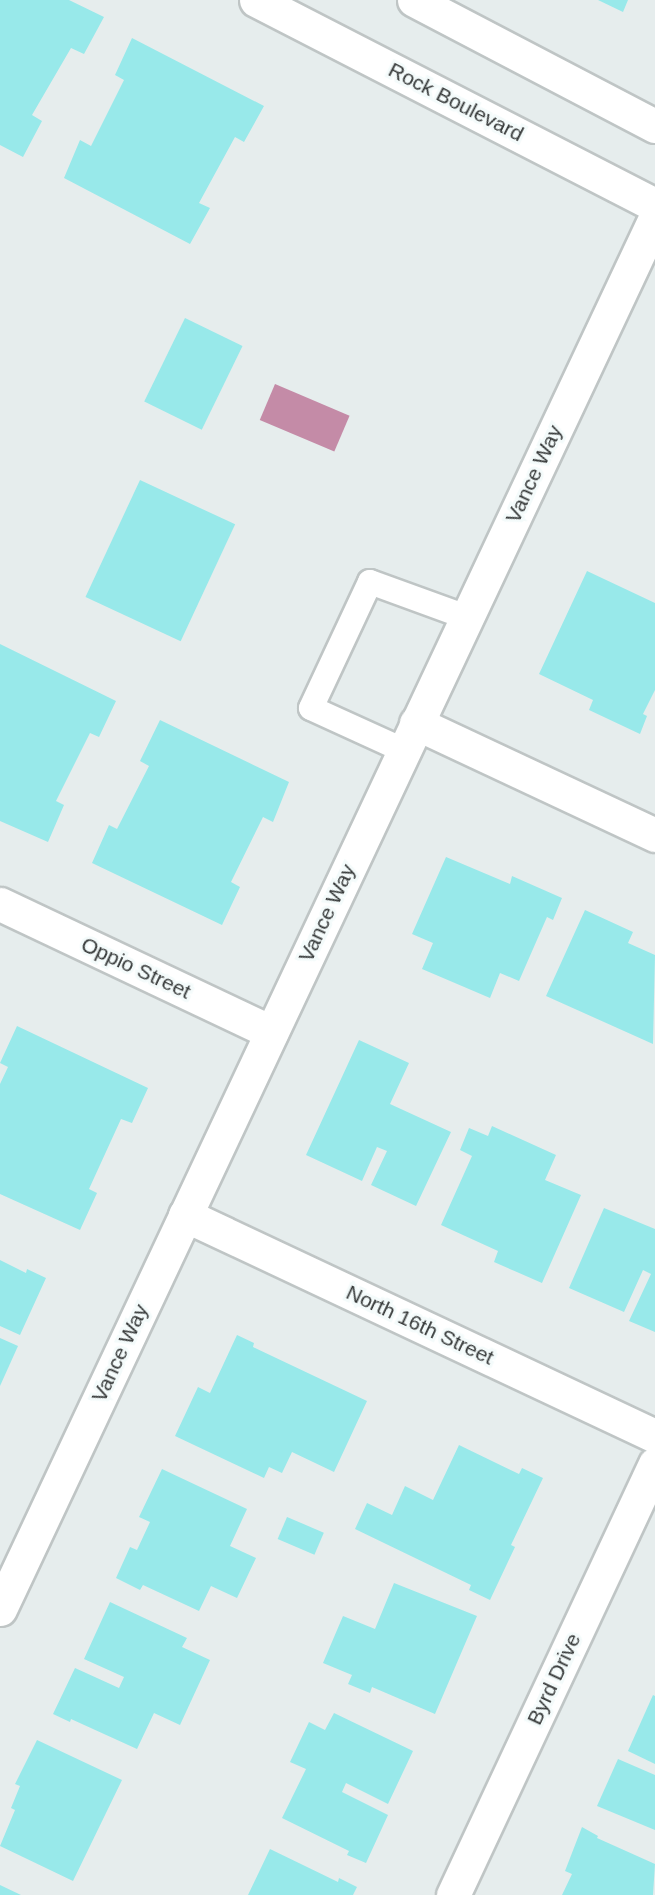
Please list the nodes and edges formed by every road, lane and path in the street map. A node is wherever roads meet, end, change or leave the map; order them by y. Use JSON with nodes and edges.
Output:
{"nodes":[{"id":1,"x":256,"y":0,"type":"edge"},
{"id":2,"x":427,"y":3,"type":"edge"},
{"id":3,"x":655,"y":126,"type":"edge"},
{"id":4,"x":655,"y":205,"type":"edge"},
{"id":5,"x":655,"y":218,"type":"edge"},
{"id":6,"x":466,"y":617,"type":"junction"},
{"id":7,"x":410,"y":737,"type":"junction"},
{"id":8,"x":655,"y":835,"type":"edge"},
{"id":9,"x":0,"y":904,"type":"edge"},
{"id":10,"x":271,"y":1032,"type":"junction"},
{"id":11,"x":185,"y":1215,"type":"junction"},
{"id":12,"x":655,"y":1436,"type":"edge"},
{"id":13,"x":655,"y":1464,"type":"edge"},
{"id":14,"x":0,"y":1609,"type":"edge"},
{"id":15,"x":453,"y":1895,"type":"edge"}],
"edges":[{"from":1,"to":4,"type":"street","name":"Rock Boulevard"},
{"from":2,"to":3,"type":"street"},
{"from":5,"to":6,"type":"street","name":"Vance Way"},
{"from":6,"to":7,"type":"street","name":"Vance Way"},
{"from":6,"to":7,"type":"lane"},
{"from":7,"to":8,"type":"street"},
{"from":7,"to":10,"type":"street","name":"Vance Way"},
{"from":9,"to":10,"type":"street","name":"Oppio Street"},
{"from":10,"to":11,"type":"street","name":"Vance Way"},
{"from":11,"to":12,"type":"street","name":"North 16th Street"},
{"from":11,"to":14,"type":"street","name":"Vance Way"},
{"from":13,"to":15,"type":"street","name":"Byrd Drive"}]}
